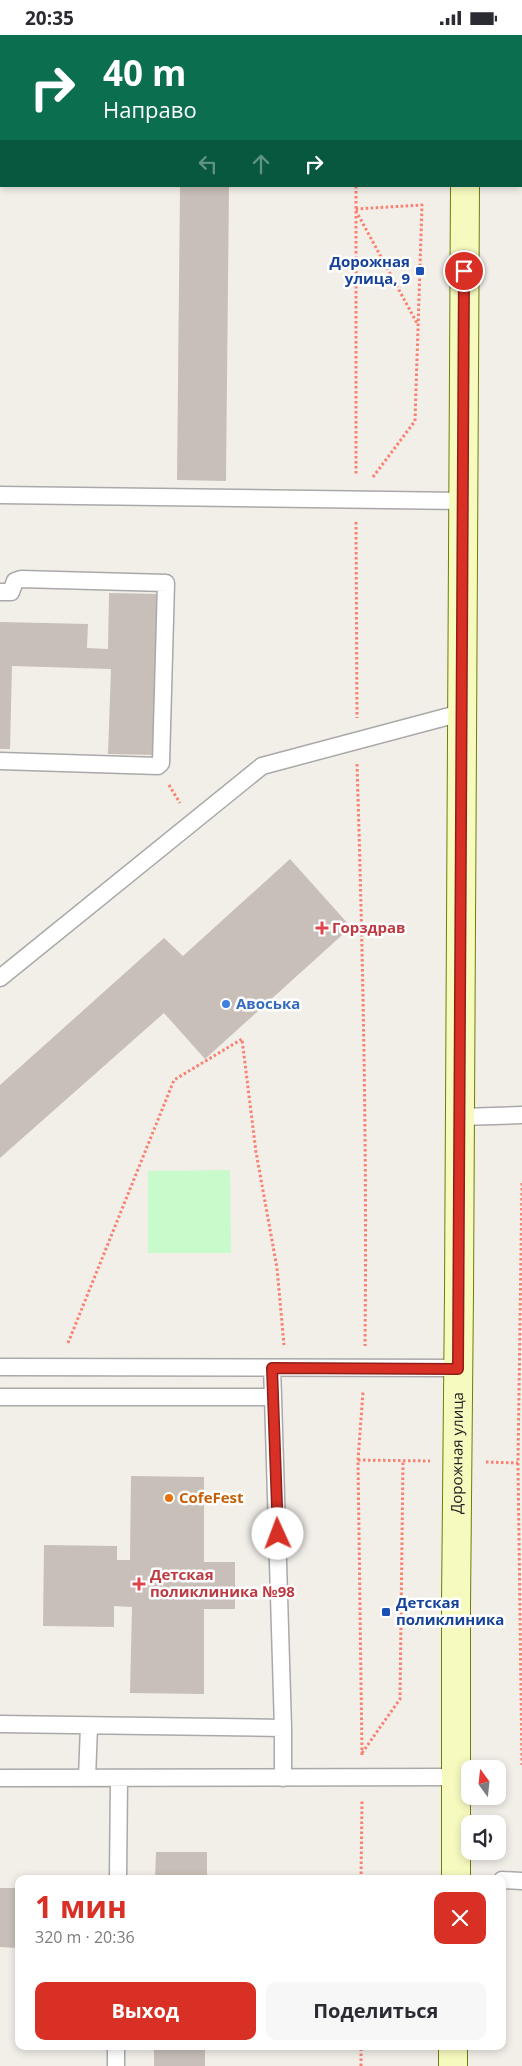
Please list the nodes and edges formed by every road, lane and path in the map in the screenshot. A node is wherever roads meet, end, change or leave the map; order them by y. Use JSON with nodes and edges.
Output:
{"nodes":[{"id":1,"x":356,"y":187,"type":"edge"},
{"id":2,"x":465,"y":187,"type":"edge"},
{"id":3,"x":355,"y":209,"type":"junction"},
{"id":4,"x":418,"y":325,"type":"junction"},
{"id":5,"x":0,"y":495,"type":"edge"},
{"id":6,"x":356,"y":499,"type":"junction"},
{"id":7,"x":462,"y":501,"type":"junction"},
{"id":8,"x":0,"y":592,"type":"edge"},
{"id":9,"x":461,"y":713,"type":"junction"},
{"id":10,"x":357,"y":741,"type":"junction"},
{"id":11,"x":0,"y":761,"type":"edge"},
{"id":12,"x":168,"y":783,"type":"dead end"},
{"id":13,"x":192,"y":823,"type":"junction"},
{"id":14,"x":0,"y":978,"type":"edge"},
{"id":15,"x":522,"y":1115,"type":"edge"},
{"id":16,"x":460,"y":1117,"type":"junction"},
{"id":17,"x":522,"y":1183,"type":"edge"},
{"id":18,"x":0,"y":1367,"type":"edge"},
{"id":19,"x":58,"y":1367,"type":"junction"},
{"id":20,"x":279,"y":1368,"type":"junction"},
{"id":21,"x":365,"y":1368,"type":"junction"},
{"id":22,"x":458,"y":1369,"type":"junction"},
{"id":23,"x":0,"y":1397,"type":"edge"},
{"id":24,"x":274,"y":1397,"type":"junction"},
{"id":25,"x":403,"y":1461,"type":"dead end"},
{"id":26,"x":0,"y":1724,"type":"edge"},
{"id":27,"x":89,"y":1726,"type":"junction"},
{"id":28,"x":283,"y":1728,"type":"junction"},
{"id":29,"x":362,"y":1753,"type":"junction"},
{"id":30,"x":522,"y":1765,"type":"edge"},
{"id":31,"x":362,"y":1777,"type":"junction"},
{"id":32,"x":456,"y":1777,"type":"junction"},
{"id":33,"x":0,"y":1778,"type":"edge"},
{"id":34,"x":87,"y":1778,"type":"junction"},
{"id":35,"x":119,"y":1778,"type":"junction"},
{"id":36,"x":283,"y":1778,"type":"junction"},
{"id":37,"x":118,"y":1875,"type":"edge"},
{"id":38,"x":361,"y":1875,"type":"edge"},
{"id":39,"x":457,"y":1875,"type":"edge"},
{"id":40,"x":506,"y":1880,"type":"edge"},
{"id":41,"x":522,"y":1881,"type":"edge"},
{"id":42,"x":116,"y":2050,"type":"edge"},
{"id":43,"x":361,"y":2050,"type":"edge"},
{"id":44,"x":454,"y":2050,"type":"edge"},
{"id":45,"x":116,"y":2066,"type":"edge"},
{"id":46,"x":361,"y":2066,"type":"edge"},
{"id":47,"x":453,"y":2066,"type":"edge"}],
"edges":[{"from":1,"to":3,"type":"path"},
{"from":2,"to":7,"type":"main road","name":"Дорожная улица"},
{"from":3,"to":4,"type":"path"},
{"from":3,"to":4,"type":"path"},
{"from":3,"to":6,"type":"path"},
{"from":4,"to":6,"type":"path"},
{"from":5,"to":6,"type":"lane"},
{"from":6,"to":7,"type":"lane"},
{"from":6,"to":10,"type":"path"},
{"from":7,"to":9,"type":"main road","name":"Дорожная улица"},
{"from":8,"to":11,"type":"lane"},
{"from":9,"to":10,"type":"lane"},
{"from":9,"to":16,"type":"main road","name":"Дорожная улица"},
{"from":10,"to":13,"type":"lane"},
{"from":10,"to":21,"type":"path"},
{"from":12,"to":13,"type":"path"},
{"from":13,"to":14,"type":"lane"},
{"from":15,"to":16,"type":"lane"},
{"from":16,"to":22,"type":"main road","name":"Дорожная улица"},
{"from":17,"to":30,"type":"path"},
{"from":18,"to":19,"type":"lane"},
{"from":19,"to":20,"type":"lane"},
{"from":19,"to":20,"type":"path"},
{"from":20,"to":21,"type":"lane"},
{"from":20,"to":24,"type":"lane"},
{"from":21,"to":22,"type":"lane"},
{"from":21,"to":29,"type":"path"},
{"from":22,"to":32,"type":"main road","name":"Дорожная улица"},
{"from":23,"to":24,"type":"lane"},
{"from":24,"to":28,"type":"lane"},
{"from":25,"to":29,"type":"path"},
{"from":26,"to":27,"type":"lane"},
{"from":27,"to":28,"type":"lane"},
{"from":27,"to":34,"type":"lane"},
{"from":28,"to":36,"type":"lane"},
{"from":29,"to":31,"type":"path"},
{"from":31,"to":32,"type":"lane"},
{"from":31,"to":36,"type":"lane"},
{"from":31,"to":38,"type":"path"},
{"from":32,"to":39,"type":"main road","name":"Дорожная улица"},
{"from":33,"to":34,"type":"lane"},
{"from":34,"to":35,"type":"lane"},
{"from":35,"to":36,"type":"lane"},
{"from":35,"to":37,"type":"lane"},
{"from":40,"to":41,"type":"lane"},
{"from":42,"to":45,"type":"lane"},
{"from":43,"to":46,"type":"path"},
{"from":44,"to":47,"type":"main road"}]}
